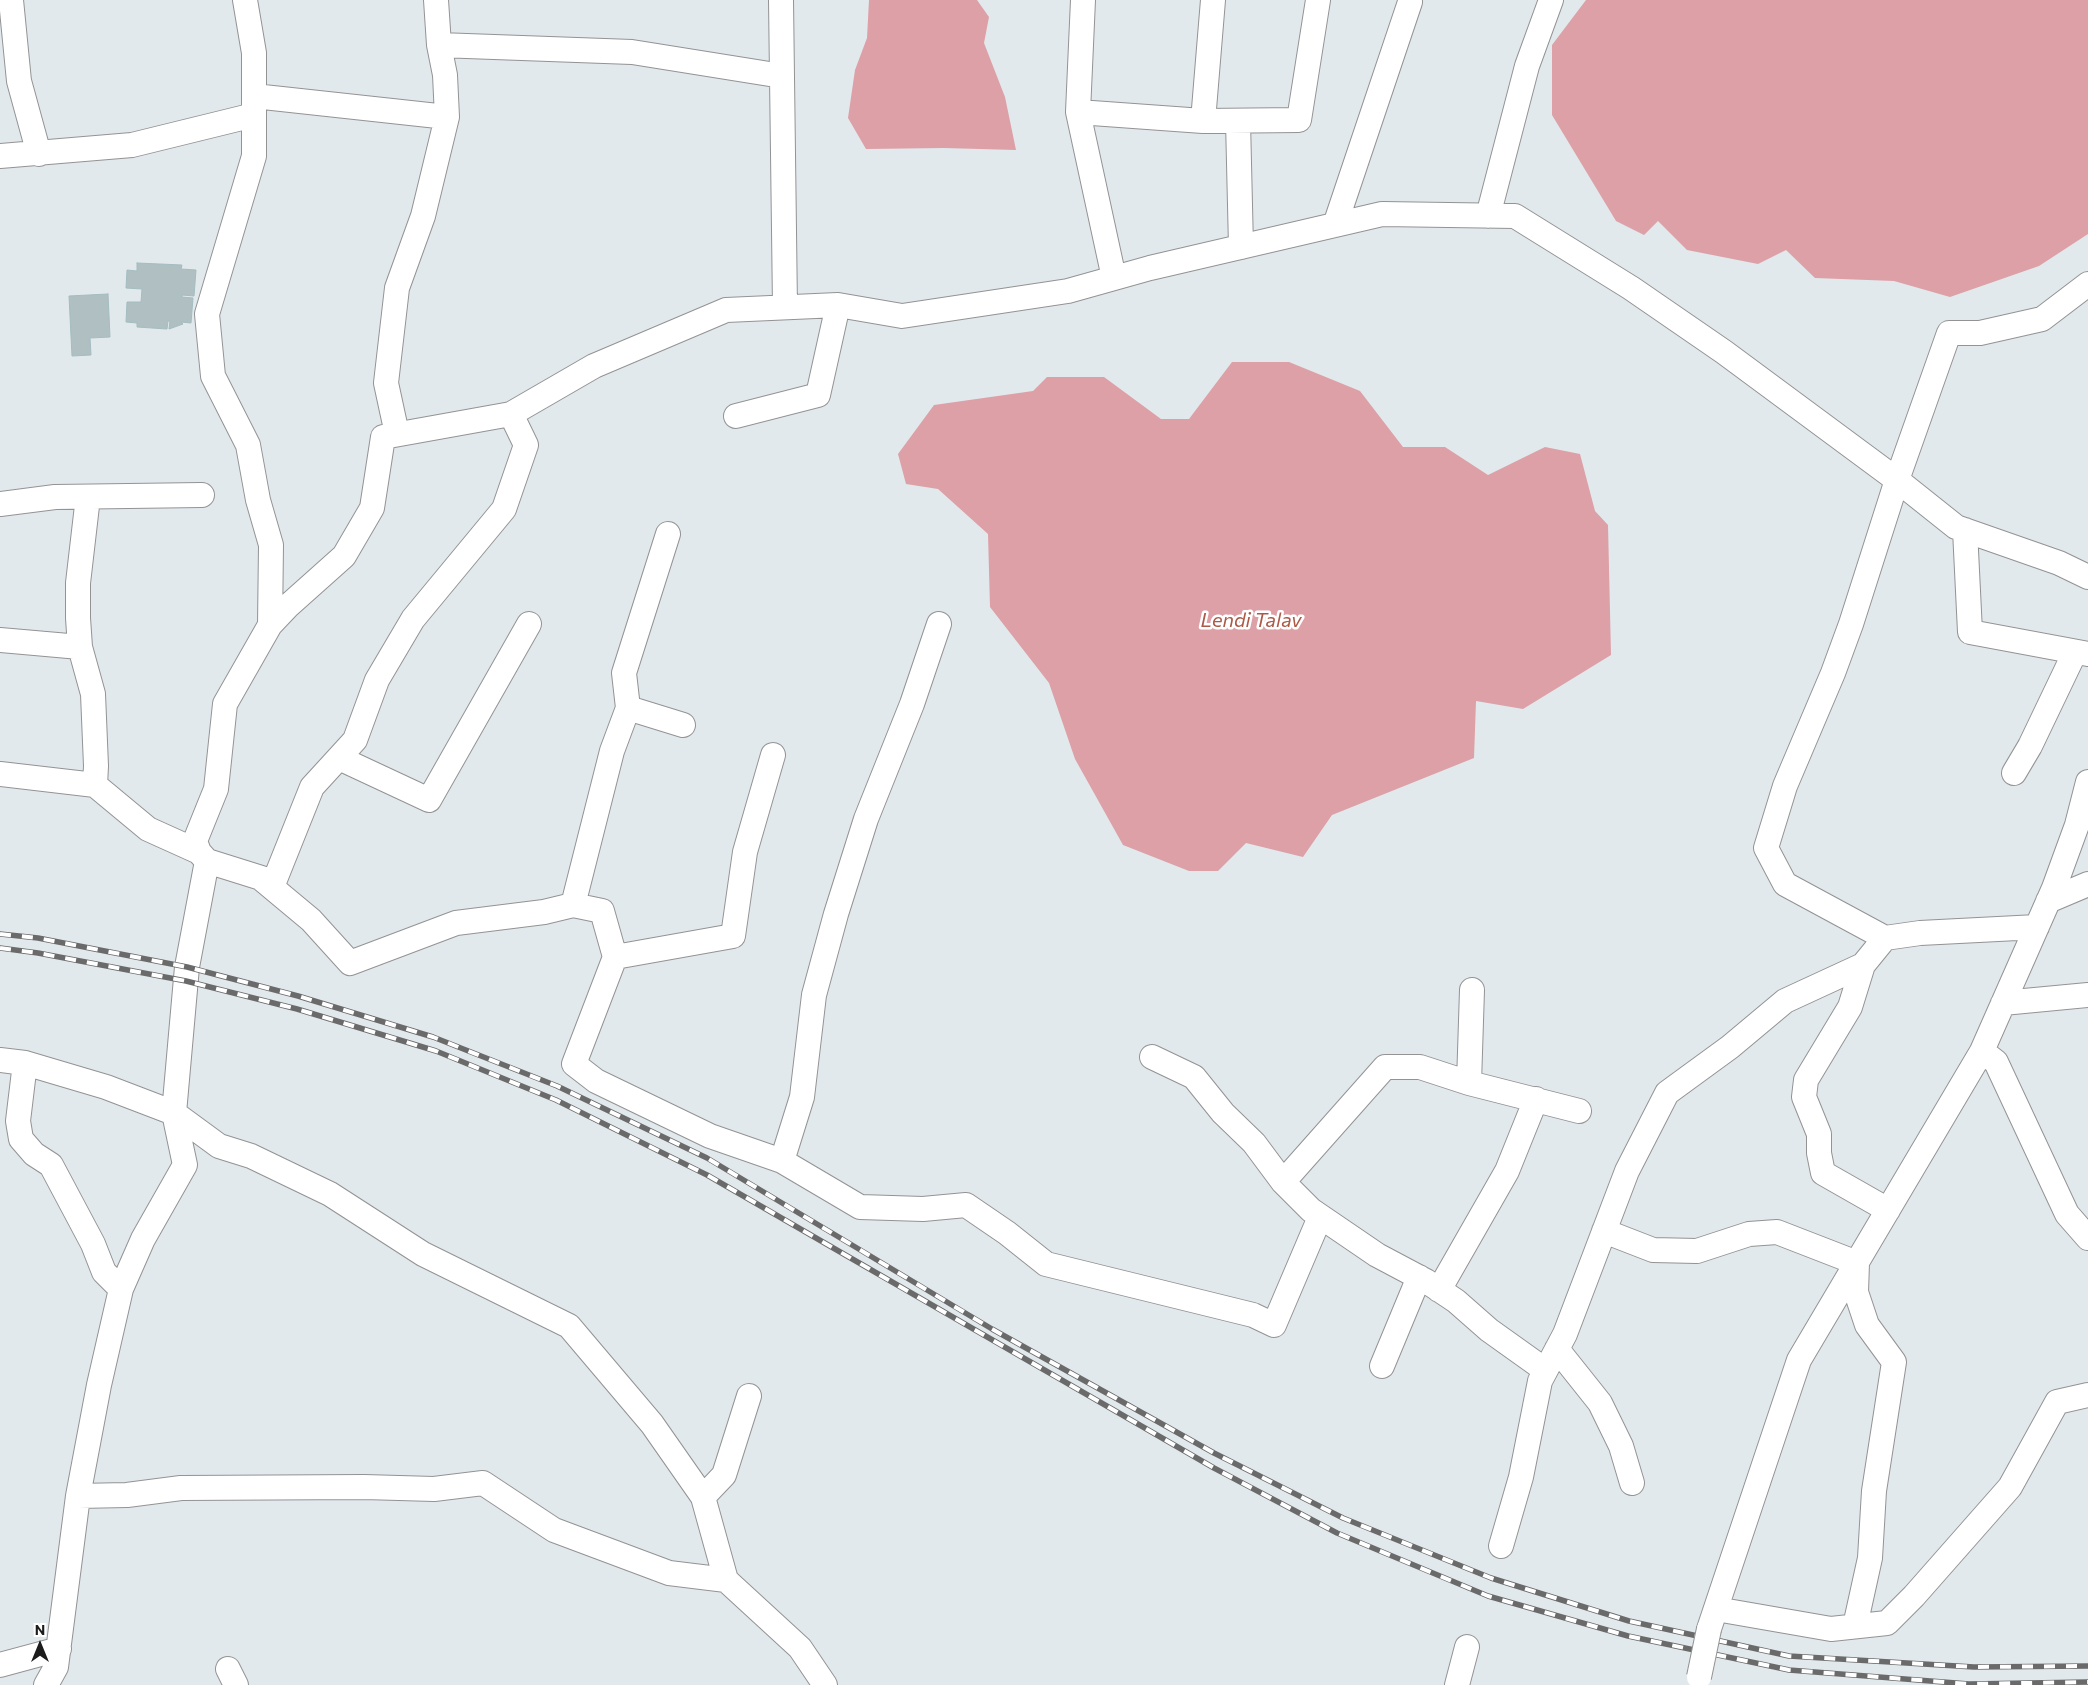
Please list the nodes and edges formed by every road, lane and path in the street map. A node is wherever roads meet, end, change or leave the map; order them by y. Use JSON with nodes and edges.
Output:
{"nodes":[{"id":1,"x":11,"y":0,"type":"edge"},
{"id":2,"x":244,"y":0,"type":"edge"},
{"id":3,"x":436,"y":0,"type":"edge"},
{"id":4,"x":781,"y":0,"type":"edge"},
{"id":5,"x":1083,"y":0,"type":"edge"},
{"id":6,"x":1213,"y":0,"type":"edge"},
{"id":7,"x":1318,"y":0,"type":"edge"},
{"id":8,"x":1551,"y":0,"type":"edge"},
{"id":9,"x":1410,"y":2,"type":"dead end"},
{"id":10,"x":7,"y":34,"type":"edge"},
{"id":11,"x":439,"y":44,"type":"junction"},
{"id":12,"x":782,"y":76,"type":"junction"},
{"id":13,"x":254,"y":105,"type":"junction"},
{"id":14,"x":1078,"y":112,"type":"junction"},
{"id":15,"x":447,"y":117,"type":"junction"},
{"id":16,"x":1238,"y":121,"type":"junction"},
{"id":17,"x":1203,"y":122,"type":"junction"},
{"id":18,"x":39,"y":154,"type":"junction"},
{"id":19,"x":0,"y":156,"type":"edge"},
{"id":20,"x":1488,"y":216,"type":"junction"},
{"id":21,"x":1335,"y":225,"type":"junction"},
{"id":22,"x":1241,"y":247,"type":"junction"},
{"id":23,"x":1114,"y":278,"type":"junction"},
{"id":24,"x":2088,"y":284,"type":"edge"},
{"id":25,"x":838,"y":305,"type":"junction"},
{"id":26,"x":785,"y":307,"type":"junction"},
{"id":27,"x":511,"y":414,"type":"junction"},
{"id":28,"x":736,"y":416,"type":"dead end"},
{"id":29,"x":397,"y":434,"type":"junction"},
{"id":30,"x":1897,"y":480,"type":"junction"},
{"id":31,"x":202,"y":495,"type":"dead end"},
{"id":32,"x":88,"y":497,"type":"junction"},
{"id":33,"x":0,"y":504,"type":"edge"},
{"id":34,"x":1965,"y":530,"type":"junction"},
{"id":35,"x":668,"y":534,"type":"dead end"},
{"id":36,"x":2088,"y":577,"type":"edge"},
{"id":37,"x":529,"y":624,"type":"dead end"},
{"id":38,"x":939,"y":624,"type":"dead end"},
{"id":39,"x":270,"y":625,"type":"junction"},
{"id":40,"x":0,"y":640,"type":"edge"},
{"id":41,"x":80,"y":647,"type":"junction"},
{"id":42,"x":2081,"y":653,"type":"edge"},
{"id":43,"x":628,"y":708,"type":"junction"},
{"id":44,"x":683,"y":725,"type":"dead end"},
{"id":45,"x":773,"y":755,"type":"dead end"},
{"id":46,"x":339,"y":758,"type":"junction"},
{"id":47,"x":2014,"y":773,"type":"dead end"},
{"id":48,"x":0,"y":774,"type":"edge"},
{"id":49,"x":2088,"y":782,"type":"edge"},
{"id":50,"x":95,"y":785,"type":"junction"},
{"id":51,"x":203,"y":856,"type":"junction"},
{"id":52,"x":264,"y":880,"type":"junction"},
{"id":53,"x":2088,"y":884,"type":"edge"},
{"id":54,"x":2048,"y":901,"type":"junction"},
{"id":55,"x":573,"y":904,"type":"junction"},
{"id":56,"x":2037,"y":927,"type":"junction"},
{"id":57,"x":1885,"y":938,"type":"junction"},
{"id":58,"x":615,"y":957,"type":"junction"},
{"id":59,"x":1863,"y":965,"type":"junction"},
{"id":60,"x":1472,"y":990,"type":"dead end"},
{"id":61,"x":2088,"y":995,"type":"edge"},
{"id":62,"x":2003,"y":1003,"type":"junction"},
{"id":63,"x":1982,"y":1051,"type":"junction"},
{"id":64,"x":1152,"y":1057,"type":"dead end"},
{"id":65,"x":0,"y":1060,"type":"edge"},
{"id":66,"x":25,"y":1063,"type":"junction"},
{"id":67,"x":1469,"y":1083,"type":"junction"},
{"id":68,"x":1536,"y":1099,"type":"junction"},
{"id":69,"x":1579,"y":1111,"type":"dead end"},
{"id":70,"x":174,"y":1113,"type":"junction"},
{"id":71,"x":782,"y":1162,"type":"junction"},
{"id":72,"x":1283,"y":1182,"type":"junction"},
{"id":73,"x":1888,"y":1210,"type":"junction"},
{"id":74,"x":2078,"y":1214,"type":"edge"},
{"id":75,"x":1320,"y":1216,"type":"junction"},
{"id":76,"x":1604,"y":1231,"type":"junction"},
{"id":77,"x":2088,"y":1238,"type":"edge"},
{"id":78,"x":1857,"y":1263,"type":"junction"},
{"id":79,"x":1419,"y":1277,"type":"junction"},
{"id":80,"x":121,"y":1289,"type":"junction"},
{"id":81,"x":1439,"y":1290,"type":"junction"},
{"id":82,"x":1557,"y":1349,"type":"junction"},
{"id":83,"x":1382,"y":1366,"type":"dead end"},
{"id":84,"x":1545,"y":1370,"type":"junction"},
{"id":85,"x":2088,"y":1395,"type":"edge"},
{"id":86,"x":749,"y":1396,"type":"dead end"},
{"id":87,"x":1632,"y":1483,"type":"dead end"},
{"id":88,"x":78,"y":1496,"type":"junction"},
{"id":89,"x":703,"y":1497,"type":"junction"},
{"id":90,"x":1501,"y":1546,"type":"dead end"},
{"id":91,"x":726,"y":1580,"type":"junction"},
{"id":92,"x":1713,"y":1619,"type":"junction"},
{"id":93,"x":1855,"y":1626,"type":"junction"},
{"id":94,"x":1467,"y":1647,"type":"dead end"},
{"id":95,"x":58,"y":1649,"type":"junction"},
{"id":96,"x":0,"y":1665,"type":"edge"},
{"id":97,"x":1697,"y":1681,"type":"edge"},
{"id":98,"x":46,"y":1685,"type":"edge"},
{"id":99,"x":825,"y":1685,"type":"edge"},
{"id":100,"x":1457,"y":1685,"type":"edge"}],
"edges":[{"from":1,"to":10,"type":"street"},
{"from":2,"to":13,"type":"street"},
{"from":3,"to":11,"type":"street"},
{"from":4,"to":12,"type":"street"},
{"from":5,"to":14,"type":"street"},
{"from":6,"to":17,"type":"street"},
{"from":7,"to":16,"type":"street"},
{"from":8,"to":20,"type":"street"},
{"from":9,"to":21,"type":"street"},
{"from":10,"to":18,"type":"street"},
{"from":11,"to":12,"type":"street"},
{"from":11,"to":15,"type":"street"},
{"from":12,"to":26,"type":"street"},
{"from":13,"to":15,"type":"street"},
{"from":13,"to":18,"type":"street"},
{"from":13,"to":39,"type":"street"},
{"from":14,"to":17,"type":"street"},
{"from":14,"to":23,"type":"street"},
{"from":15,"to":29,"type":"street"},
{"from":16,"to":17,"type":"street"},
{"from":16,"to":22,"type":"street"},
{"from":18,"to":19,"type":"street"},
{"from":20,"to":21,"type":"street"},
{"from":20,"to":30,"type":"street"},
{"from":21,"to":22,"type":"street"},
{"from":22,"to":23,"type":"street"},
{"from":23,"to":25,"type":"street"},
{"from":24,"to":30,"type":"street"},
{"from":25,"to":26,"type":"street"},
{"from":25,"to":28,"type":"street"},
{"from":26,"to":27,"type":"street"},
{"from":27,"to":29,"type":"street"},
{"from":27,"to":46,"type":"street"},
{"from":29,"to":39,"type":"street"},
{"from":30,"to":34,"type":"street"},
{"from":30,"to":57,"type":"street"},
{"from":31,"to":32,"type":"street"},
{"from":32,"to":33,"type":"street"},
{"from":32,"to":41,"type":"street"},
{"from":34,"to":36,"type":"street"},
{"from":34,"to":42,"type":"street"},
{"from":35,"to":43,"type":"street"},
{"from":37,"to":46,"type":"street"},
{"from":38,"to":71,"type":"street"},
{"from":39,"to":51,"type":"street"},
{"from":40,"to":41,"type":"street"},
{"from":41,"to":50,"type":"street"},
{"from":42,"to":47,"type":"street"},
{"from":43,"to":44,"type":"street"},
{"from":43,"to":55,"type":"street"},
{"from":45,"to":58,"type":"street"},
{"from":46,"to":52,"type":"street"},
{"from":48,"to":50,"type":"street"},
{"from":49,"to":54,"type":"street"},
{"from":50,"to":51,"type":"street"},
{"from":51,"to":52,"type":"street"},
{"from":51,"to":70,"type":"street"},
{"from":52,"to":55,"type":"street"},
{"from":53,"to":54,"type":"street"},
{"from":54,"to":56,"type":"street"},
{"from":55,"to":58,"type":"street"},
{"from":56,"to":57,"type":"street"},
{"from":56,"to":62,"type":"street"},
{"from":57,"to":59,"type":"street"},
{"from":58,"to":71,"type":"street"},
{"from":59,"to":73,"type":"street"},
{"from":59,"to":76,"type":"street"},
{"from":60,"to":67,"type":"street"},
{"from":61,"to":62,"type":"street"},
{"from":62,"to":63,"type":"street"},
{"from":63,"to":73,"type":"street"},
{"from":63,"to":74,"type":"street"},
{"from":64,"to":72,"type":"street"},
{"from":65,"to":66,"type":"street"},
{"from":66,"to":70,"type":"street"},
{"from":66,"to":80,"type":"street"},
{"from":67,"to":68,"type":"street"},
{"from":67,"to":72,"type":"street"},
{"from":68,"to":69,"type":"street"},
{"from":68,"to":81,"type":"street"},
{"from":70,"to":80,"type":"street"},
{"from":70,"to":89,"type":"street"},
{"from":71,"to":75,"type":"street"},
{"from":72,"to":75,"type":"street"},
{"from":73,"to":78,"type":"street"},
{"from":74,"to":77,"type":"street"},
{"from":75,"to":79,"type":"street"},
{"from":76,"to":78,"type":"street"},
{"from":76,"to":82,"type":"street"},
{"from":78,"to":92,"type":"street"},
{"from":78,"to":93,"type":"street"},
{"from":79,"to":81,"type":"street"},
{"from":79,"to":83,"type":"street"},
{"from":80,"to":88,"type":"street"},
{"from":81,"to":84,"type":"street"},
{"from":82,"to":84,"type":"street"},
{"from":82,"to":87,"type":"street"},
{"from":84,"to":90,"type":"street"},
{"from":85,"to":93,"type":"street"},
{"from":86,"to":89,"type":"street"},
{"from":88,"to":91,"type":"street"},
{"from":88,"to":95,"type":"street"},
{"from":89,"to":91,"type":"street"},
{"from":91,"to":99,"type":"street"},
{"from":92,"to":93,"type":"street"},
{"from":92,"to":97,"type":"street","bridge":true},
{"from":94,"to":100,"type":"street"},
{"from":95,"to":96,"type":"street"},
{"from":95,"to":98,"type":"street"}]}
